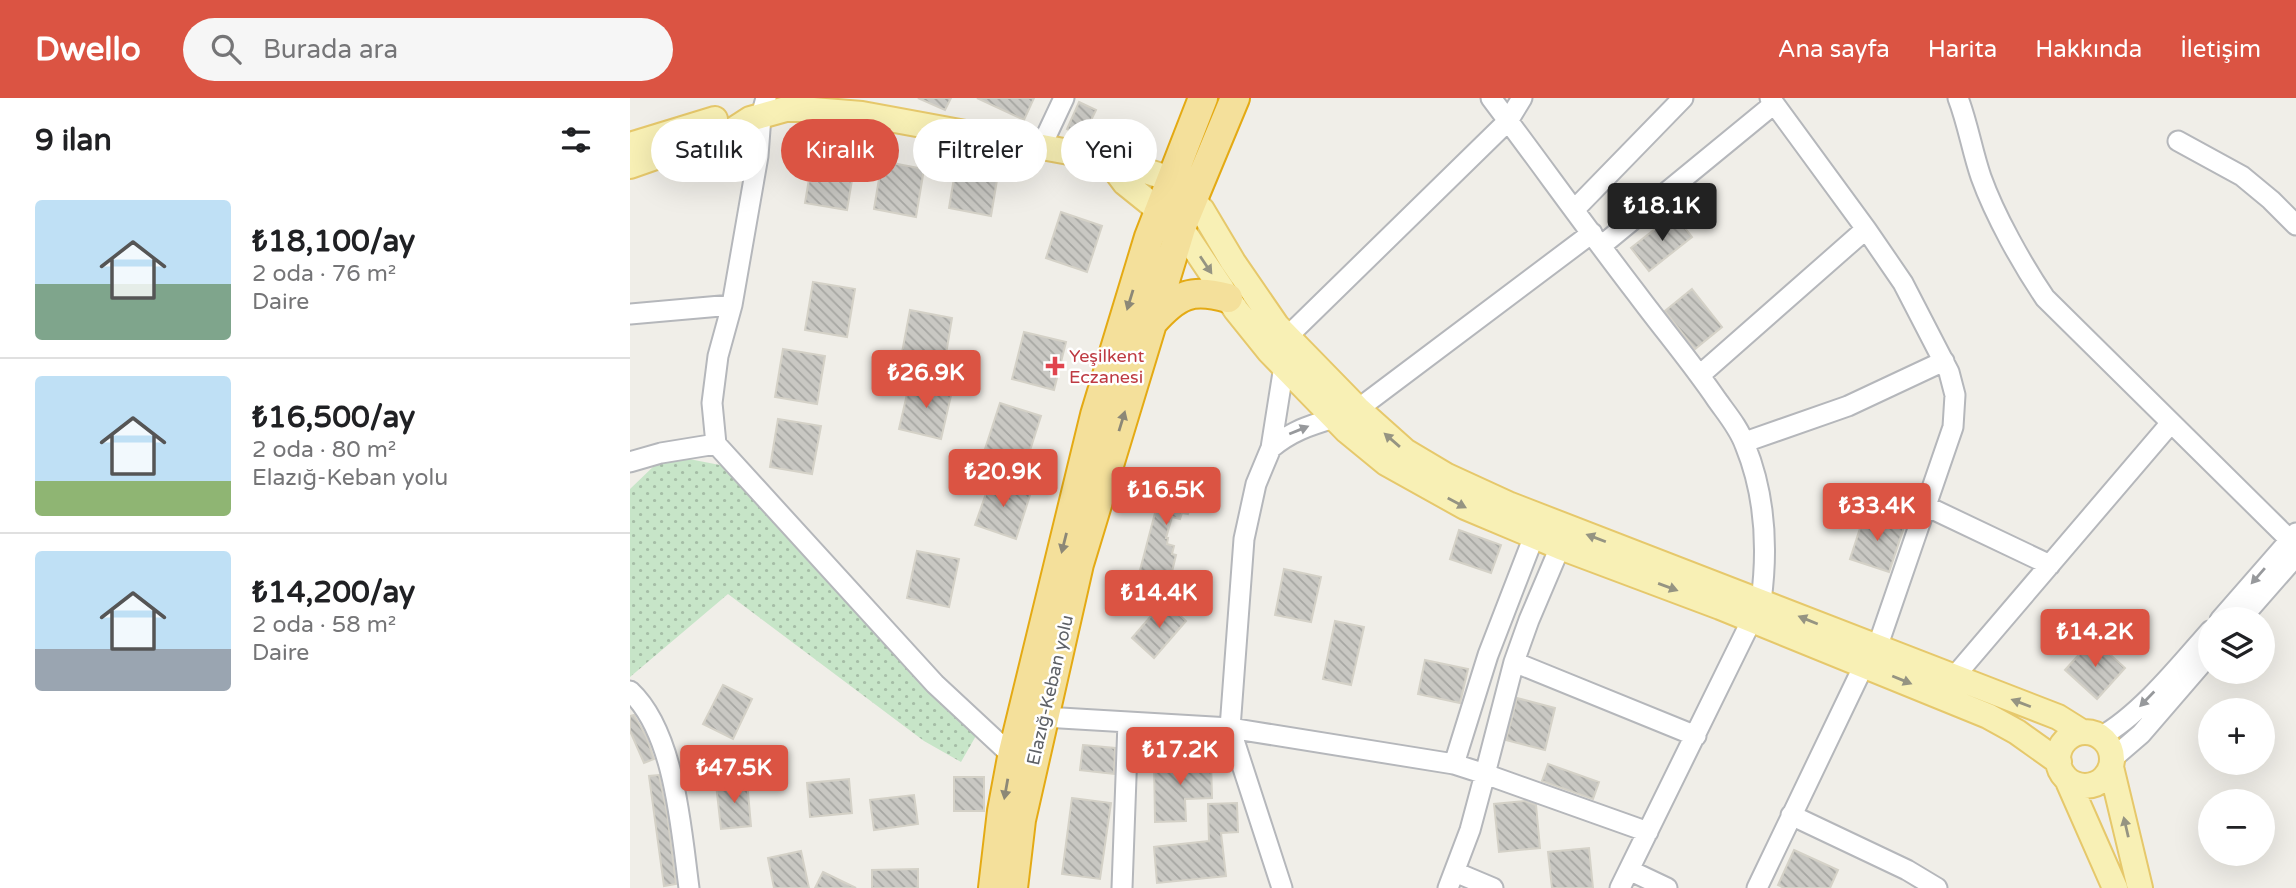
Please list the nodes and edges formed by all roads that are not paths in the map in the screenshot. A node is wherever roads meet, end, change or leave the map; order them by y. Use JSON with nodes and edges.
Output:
{"nodes":[{"id":1,"x":1064,"y":98,"type":"edge"},
{"id":2,"x":1203,"y":98,"type":"edge"},
{"id":3,"x":1236,"y":98,"type":"edge"},
{"id":4,"x":1491,"y":98,"type":"edge"},
{"id":5,"x":1522,"y":98,"type":"edge"},
{"id":6,"x":1683,"y":98,"type":"edge"},
{"id":7,"x":1958,"y":98,"type":"edge"},
{"id":8,"x":1772,"y":101,"type":"edge"},
{"id":9,"x":866,"y":106,"type":"edge"},
{"id":10,"x":759,"y":111,"type":"edge"},
{"id":11,"x":921,"y":119,"type":"edge"},
{"id":12,"x":1508,"y":121,"type":"junction"},
{"id":13,"x":1047,"y":134,"type":"edge"},
{"id":14,"x":2178,"y":141,"type":"dead end"},
{"id":15,"x":630,"y":145,"type":"edge"},
{"id":16,"x":630,"y":166,"type":"edge"},
{"id":17,"x":1157,"y":174,"type":"edge"},
{"id":18,"x":1171,"y":179,"type":"junction"},
{"id":19,"x":1124,"y":182,"type":"edge"},
{"id":20,"x":1192,"y":200,"type":"junction"},
{"id":21,"x":1158,"y":209,"type":"junction"},
{"id":22,"x":1574,"y":210,"type":"junction"},
{"id":23,"x":2296,"y":225,"type":"edge"},
{"id":24,"x":1181,"y":228,"type":"junction"},
{"id":25,"x":1866,"y":229,"type":"junction"},
{"id":26,"x":1597,"y":240,"type":"junction"},
{"id":27,"x":1228,"y":298,"type":"junction"},
{"id":28,"x":732,"y":305,"type":"junction"},
{"id":29,"x":630,"y":314,"type":"edge"},
{"id":30,"x":1152,"y":324,"type":"junction"},
{"id":31,"x":1287,"y":337,"type":"junction"},
{"id":32,"x":1944,"y":361,"type":"junction"},
{"id":33,"x":1284,"y":366,"type":"junction"},
{"id":34,"x":1700,"y":375,"type":"junction"},
{"id":35,"x":1358,"y":409,"type":"junction"},
{"id":36,"x":1334,"y":418,"type":"junction"},
{"id":37,"x":2170,"y":424,"type":"junction"},
{"id":38,"x":1745,"y":442,"type":"junction"},
{"id":39,"x":716,"y":444,"type":"junction"},
{"id":40,"x":1271,"y":448,"type":"junction"},
{"id":41,"x":630,"y":462,"type":"edge"},
{"id":42,"x":1926,"y":506,"type":"junction"},
{"id":43,"x":1534,"y":536,"type":"junction"},
{"id":44,"x":2294,"y":543,"type":"edge"},
{"id":45,"x":1560,"y":547,"type":"junction"},
{"id":46,"x":2050,"y":565,"type":"junction"},
{"id":47,"x":2232,"y":607,"type":"edge"},
{"id":48,"x":2249,"y":607,"type":"edge"},
{"id":49,"x":1757,"y":611,"type":"junction"},
{"id":50,"x":2198,"y":644,"type":"edge"},
{"id":51,"x":1870,"y":657,"type":"junction"},
{"id":52,"x":1514,"y":662,"type":"junction"},
{"id":53,"x":2198,"y":668,"type":"edge"},
{"id":54,"x":1954,"y":677,"type":"junction"},
{"id":55,"x":630,"y":691,"type":"edge"},
{"id":56,"x":1044,"y":717,"type":"junction"},
{"id":57,"x":1128,"y":722,"type":"junction"},
{"id":58,"x":1230,"y":728,"type":"junction"},
{"id":59,"x":2091,"y":734,"type":"junction"},
{"id":60,"x":1696,"y":736,"type":"junction"},
{"id":61,"x":1013,"y":752,"type":"junction"},
{"id":62,"x":2112,"y":763,"type":"junction"},
{"id":63,"x":1454,"y":764,"type":"junction"},
{"id":64,"x":2063,"y":771,"type":"junction"},
{"id":65,"x":1485,"y":774,"type":"junction"},
{"id":66,"x":1791,"y":815,"type":"junction"},
{"id":67,"x":1648,"y":832,"type":"junction"},
{"id":68,"x":1625,"y":879,"type":"edge"},
{"id":69,"x":1451,"y":880,"type":"edge"},
{"id":70,"x":689,"y":888,"type":"edge"},
{"id":71,"x":993,"y":888,"type":"edge"},
{"id":72,"x":1013,"y":888,"type":"edge"},
{"id":73,"x":1122,"y":888,"type":"edge"},
{"id":74,"x":1282,"y":888,"type":"edge"},
{"id":75,"x":1493,"y":888,"type":"edge"},
{"id":76,"x":1667,"y":888,"type":"edge"},
{"id":77,"x":1757,"y":888,"type":"edge"},
{"id":78,"x":1937,"y":888,"type":"edge"},
{"id":79,"x":2115,"y":888,"type":"edge"},
{"id":80,"x":2140,"y":888,"type":"edge"}],
"edges":[{"from":1,"to":13,"type":"street"},
{"from":2,"to":18,"type":"highway","name":"Elazığ-Keban yolu"},
{"from":3,"to":20,"type":"highway","name":"Elazığ-Keban yolu"},
{"from":4,"to":12,"type":"street"},
{"from":5,"to":12,"type":"street"},
{"from":6,"to":22,"type":"street"},
{"from":7,"to":37,"type":"street"},
{"from":8,"to":25,"type":"street"},
{"from":8,"to":26,"type":"street"},
{"from":9,"to":10,"type":"main road"},
{"from":9,"to":11,"type":"main road"},
{"from":10,"to":15,"type":"main road"},
{"from":10,"to":16,"type":"main road"},
{"from":10,"to":28,"type":"street"},
{"from":12,"to":22,"type":"street"},
{"from":12,"to":31,"type":"street"},
{"from":14,"to":23,"type":"street"},
{"from":17,"to":18,"type":"main road"},
{"from":18,"to":20,"type":"main road"},
{"from":18,"to":21,"type":"highway","name":"Elazığ-Keban yolu"},
{"from":19,"to":21,"type":"main road"},
{"from":20,"to":24,"type":"highway","name":"Elazığ-Keban yolu"},
{"from":20,"to":31,"type":"main road"},
{"from":21,"to":24,"type":"main road"},
{"from":21,"to":61,"type":"highway","name":"Elazığ-Keban yolu","one_way":true},
{"from":22,"to":26,"type":"street"},
{"from":24,"to":27,"type":"main road","one_way":true},
{"from":24,"to":30,"type":"highway","name":"Elazığ-Keban yolu"},
{"from":25,"to":32,"type":"street"},
{"from":25,"to":34,"type":"street"},
{"from":26,"to":34,"type":"street"},
{"from":26,"to":35,"type":"street"},
{"from":27,"to":30,"type":"highway"},
{"from":27,"to":33,"type":"main road"},
{"from":28,"to":29,"type":"street"},
{"from":28,"to":39,"type":"street"},
{"from":56,"to":30,"type":"highway","name":"Elazığ-Keban yolu","one_way":true},
{"from":31,"to":35,"type":"main road"},
{"from":32,"to":38,"type":"street"},
{"from":32,"to":42,"type":"street"},
{"from":33,"to":36,"type":"main road"},
{"from":33,"to":40,"type":"street"},
{"from":34,"to":38,"type":"street"},
{"from":49,"to":35,"type":"main road","one_way":true},
{"from":40,"to":36,"type":"street","one_way":true},
{"from":36,"to":43,"type":"main road","one_way":true},
{"from":37,"to":44,"type":"street"},
{"from":37,"to":46,"type":"street"},
{"from":38,"to":49,"type":"street"},
{"from":39,"to":41,"type":"street"},
{"from":39,"to":61,"type":"street"},
{"from":40,"to":58,"type":"street"},
{"from":42,"to":46,"type":"street"},
{"from":42,"to":51,"type":"street"},
{"from":43,"to":45,"type":"main road"},
{"from":43,"to":63,"type":"street"},
{"from":44,"to":47,"type":"street","one_way":true},
{"from":44,"to":48,"type":"street"},
{"from":45,"to":49,"type":"main road","one_way":true},
{"from":45,"to":52,"type":"street"},
{"from":46,"to":54,"type":"street"},
{"from":49,"to":51,"type":"main road"},
{"from":49,"to":60,"type":"street"},
{"from":50,"to":59,"type":"street","one_way":true},
{"from":51,"to":54,"type":"main road"},
{"from":51,"to":64,"type":"main road","one_way":true},
{"from":51,"to":66,"type":"street"},
{"from":52,"to":60,"type":"street"},
{"from":52,"to":65,"type":"street"},
{"from":53,"to":62,"type":"street"},
{"from":59,"to":54,"type":"main road","one_way":true},
{"from":55,"to":70,"type":"street"},
{"from":56,"to":57,"type":"street"},
{"from":56,"to":72,"type":"highway","name":"Elazığ-Keban yolu"},
{"from":57,"to":58,"type":"street"},
{"from":57,"to":73,"type":"street"},
{"from":58,"to":63,"type":"street"},
{"from":58,"to":74,"type":"street"},
{"from":59,"to":62,"type":"main road"},
{"from":59,"to":64,"type":"main road"},
{"from":60,"to":67,"type":"street"},
{"from":61,"to":71,"type":"highway","name":"Elazığ-Keban yolu","one_way":true},
{"from":62,"to":64,"type":"main road"},
{"from":80,"to":62,"type":"main road","one_way":true},
{"from":63,"to":65,"type":"street"},
{"from":64,"to":79,"type":"main road"},
{"from":65,"to":67,"type":"street"},
{"from":65,"to":69,"type":"street"},
{"from":66,"to":77,"type":"street"},
{"from":66,"to":78,"type":"street"},
{"from":67,"to":68,"type":"street"},
{"from":68,"to":76,"type":"street"},
{"from":69,"to":75,"type":"street"}]}
